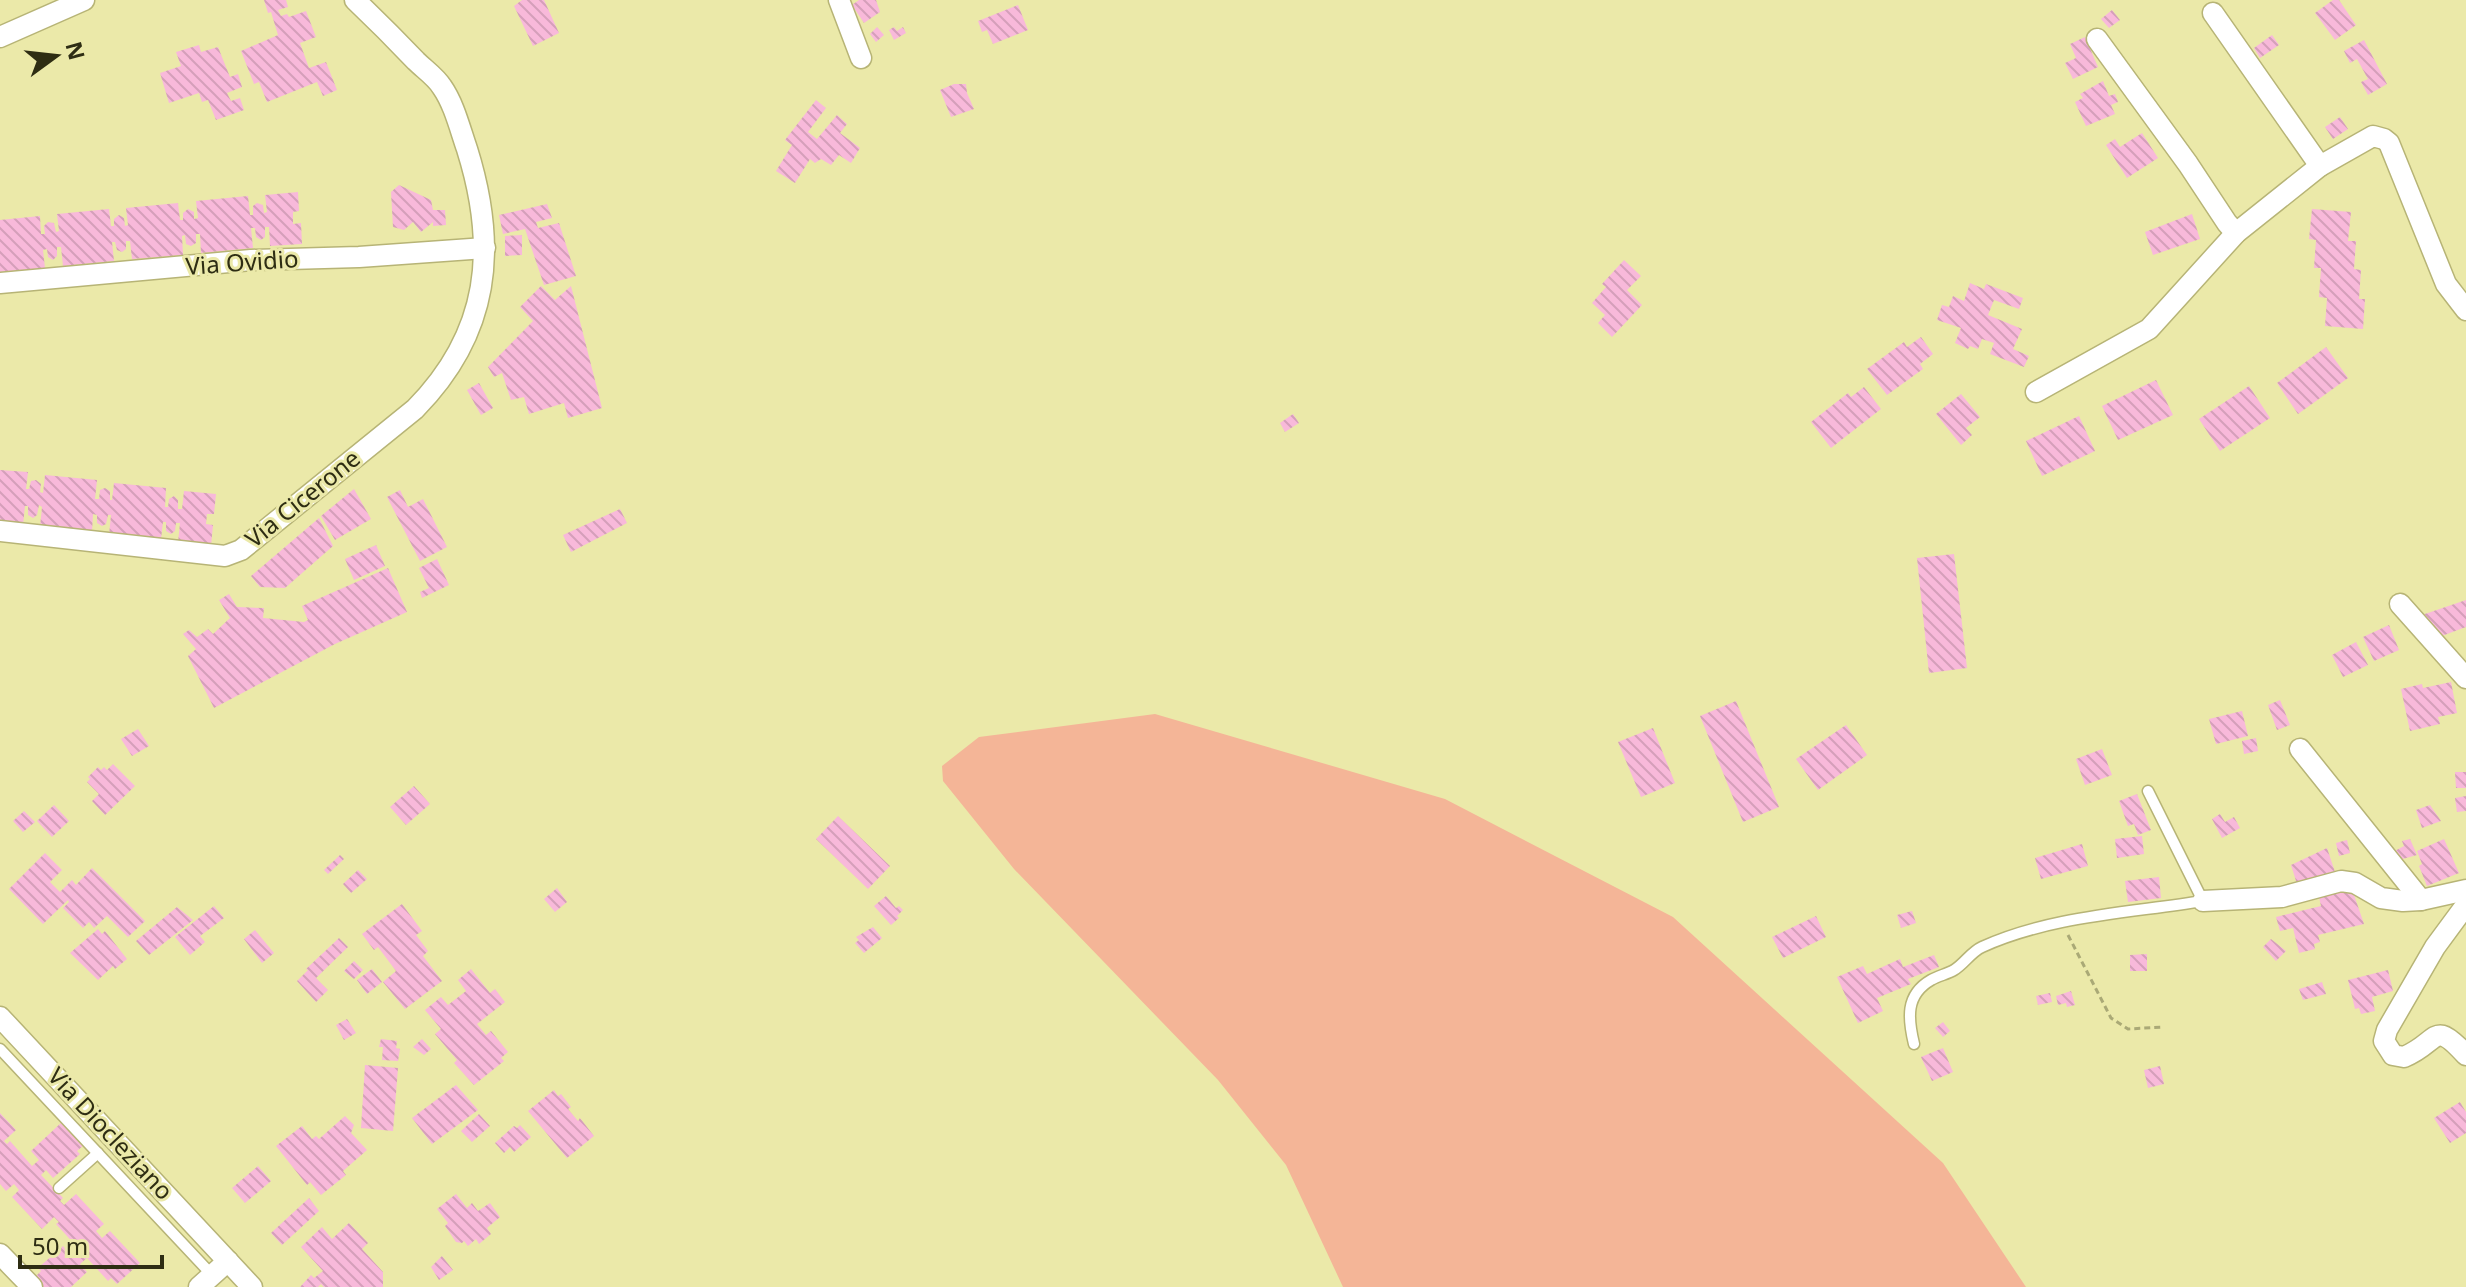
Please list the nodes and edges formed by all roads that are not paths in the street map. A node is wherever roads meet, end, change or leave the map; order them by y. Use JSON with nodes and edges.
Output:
{"nodes":[{"id":1,"x":84,"y":0,"type":"edge"},
{"id":2,"x":355,"y":0,"type":"edge"},
{"id":3,"x":839,"y":0,"type":"edge"},
{"id":4,"x":2213,"y":13,"type":"dead end"},
{"id":5,"x":0,"y":37,"type":"edge"},
{"id":6,"x":2097,"y":39,"type":"dead end"},
{"id":7,"x":861,"y":58,"type":"dead end"},
{"id":8,"x":2320,"y":166,"type":"junction"},
{"id":9,"x":2236,"y":233,"type":"junction"},
{"id":10,"x":485,"y":248,"type":"junction"},
{"id":11,"x":0,"y":283,"type":"edge"},
{"id":12,"x":2466,"y":310,"type":"edge"},
{"id":13,"x":2036,"y":392,"type":"dead end"},
{"id":14,"x":0,"y":531,"type":"edge"},
{"id":15,"x":2400,"y":604,"type":"dead end"},
{"id":16,"x":2466,"y":678,"type":"edge"},
{"id":17,"x":2300,"y":749,"type":"dead end"},
{"id":18,"x":2148,"y":791,"type":"dead end"},
{"id":19,"x":2466,"y":890,"type":"edge"},
{"id":20,"x":2421,"y":900,"type":"junction"},
{"id":21,"x":2203,"y":901,"type":"junction"},
{"id":22,"x":2466,"y":905,"type":"edge"},
{"id":23,"x":0,"y":1017,"type":"edge"},
{"id":24,"x":1914,"y":1044,"type":"dead end"},
{"id":25,"x":0,"y":1049,"type":"edge"},
{"id":26,"x":2466,"y":1055,"type":"edge"},
{"id":27,"x":53,"y":1089,"type":"junction"},
{"id":28,"x":98,"y":1153,"type":"junction"},
{"id":29,"x":59,"y":1188,"type":"dead end"},
{"id":30,"x":0,"y":1254,"type":"edge"},
{"id":31,"x":228,"y":1261,"type":"junction"},
{"id":32,"x":206,"y":1281,"type":"edge"},
{"id":33,"x":32,"y":1287,"type":"edge"},
{"id":34,"x":252,"y":1287,"type":"edge"}],
"edges":[{"from":1,"to":5,"type":"street"},
{"from":2,"to":10,"type":"street","name":"Via Cicerone"},
{"from":3,"to":7,"type":"street"},
{"from":4,"to":8,"type":"street"},
{"from":6,"to":9,"type":"street"},
{"from":8,"to":9,"type":"street"},
{"from":8,"to":12,"type":"street"},
{"from":9,"to":13,"type":"street"},
{"from":10,"to":11,"type":"street","name":"Via Ovidio"},
{"from":10,"to":14,"type":"street","name":"Via Cicerone"},
{"from":15,"to":16,"type":"street"},
{"from":17,"to":20,"type":"street"},
{"from":18,"to":21,"type":"lane"},
{"from":19,"to":20,"type":"street"},
{"from":20,"to":21,"type":"street"},
{"from":21,"to":24,"type":"lane"},
{"from":22,"to":26,"type":"street"},
{"from":23,"to":27,"type":"street","name":"Via Diocleziano"},
{"from":25,"to":27,"type":"lane"},
{"from":27,"to":28,"type":"lane"},
{"from":27,"to":31,"type":"street","name":"Via Diocleziano"},
{"from":28,"to":29,"type":"lane"},
{"from":28,"to":32,"type":"lane"},
{"from":30,"to":33,"type":"street"},
{"from":31,"to":32,"type":"street"},
{"from":31,"to":34,"type":"street","name":"Via Diocleziano"}]}
